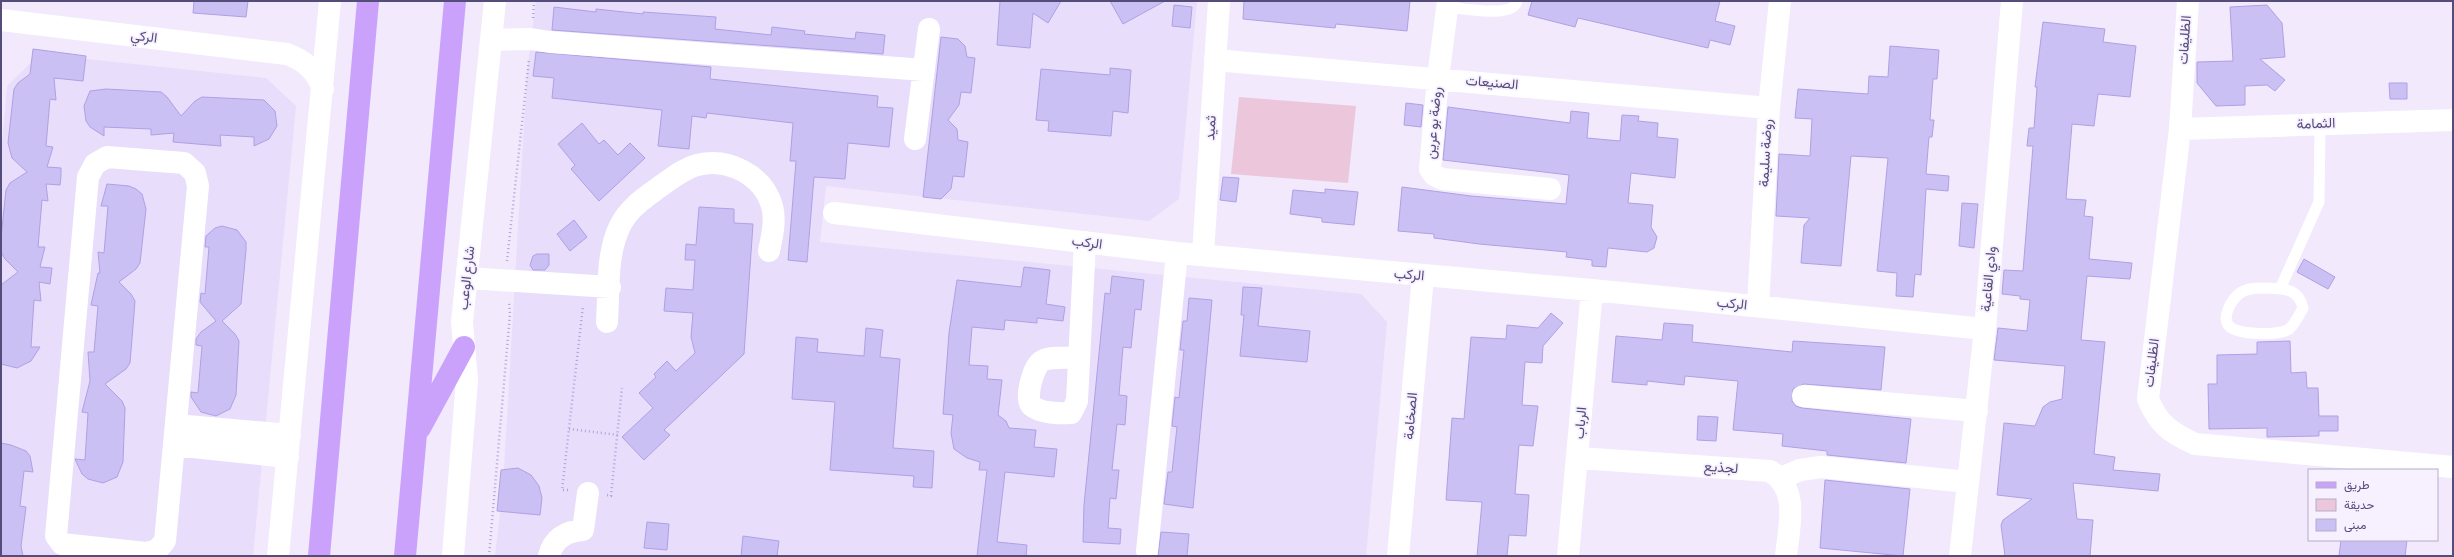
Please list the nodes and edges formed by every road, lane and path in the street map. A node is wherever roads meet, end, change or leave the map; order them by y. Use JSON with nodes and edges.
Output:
{"nodes":[{"id":1,"x":330,"y":1,"type":"edge"},
{"id":2,"x":368,"y":1,"type":"edge"},
{"id":3,"x":455,"y":1,"type":"edge"},
{"id":4,"x":495,"y":1,"type":"edge"},
{"id":5,"x":1219,"y":1,"type":"edge"},
{"id":6,"x":1517,"y":1,"type":"edge"},
{"id":7,"x":1780,"y":1,"type":"edge"},
{"id":8,"x":2012,"y":1,"type":"edge"},
{"id":9,"x":2188,"y":1,"type":"edge"},
{"id":10,"x":1447,"y":4,"type":"edge"},
{"id":11,"x":1,"y":20,"type":"edge"},
{"id":12,"x":328,"y":23,"type":"junction"},
{"id":13,"x":929,"y":29,"type":"dead end"},
{"id":14,"x":491,"y":40,"type":"junction"},
{"id":15,"x":288,"y":54,"type":"junction"},
{"id":16,"x":1215,"y":60,"type":"junction"},
{"id":17,"x":924,"y":70,"type":"junction"},
{"id":18,"x":1438,"y":78,"type":"junction"},
{"id":19,"x":323,"y":89,"type":"junction"},
{"id":20,"x":1769,"y":108,"type":"junction"},
{"id":21,"x":2453,"y":120,"type":"edge"},
{"id":22,"x":2320,"y":124,"type":"junction"},
{"id":23,"x":2180,"y":129,"type":"junction"},
{"id":24,"x":915,"y":139,"type":"dead end"},
{"id":25,"x":1550,"y":189,"type":"dead end"},
{"id":26,"x":834,"y":213,"type":"dead end"},
{"id":27,"x":1085,"y":242,"type":"junction"},
{"id":28,"x":769,"y":251,"type":"dead end"},
{"id":29,"x":1176,"y":253,"type":"junction"},
{"id":30,"x":1203,"y":255,"type":"junction"},
{"id":31,"x":1423,"y":276,"type":"junction"},
{"id":32,"x":467,"y":278,"type":"junction"},
{"id":33,"x":585,"y":285,"type":"junction"},
{"id":34,"x":610,"y":287,"type":"junction"},
{"id":35,"x":2280,"y":289,"type":"junction"},
{"id":36,"x":1592,"y":290,"type":"junction"},
{"id":37,"x":1758,"y":306,"type":"junction"},
{"id":38,"x":607,"y":322,"type":"dead end"},
{"id":39,"x":1985,"y":329,"type":"junction"},
{"id":40,"x":464,"y":347,"type":"junction"},
{"id":41,"x":1079,"y":358,"type":"dead end"},
{"id":42,"x":622,"y":388,"type":"dead end"},
{"id":43,"x":1803,"y":396,"type":"dead end"},
{"id":44,"x":1977,"y":411,"type":"junction"},
{"id":45,"x":569,"y":429,"type":"junction"},
{"id":46,"x":175,"y":435,"type":"junction"},
{"id":47,"x":290,"y":435,"type":"junction"},
{"id":48,"x":619,"y":435,"type":"junction"},
{"id":49,"x":415,"y":436,"type":"junction"},
{"id":50,"x":288,"y":457,"type":"junction"},
{"id":51,"x":1578,"y":458,"type":"junction"},
{"id":52,"x":2453,"y":467,"type":"edge"},
{"id":53,"x":1781,"y":478,"type":"junction"},
{"id":54,"x":1967,"y":482,"type":"junction"},
{"id":55,"x":588,"y":493,"type":"junction"},
{"id":56,"x":1147,"y":551,"type":"dead end"},
{"id":57,"x":278,"y":556,"type":"edge"},
{"id":58,"x":319,"y":556,"type":"edge"},
{"id":59,"x":405,"y":556,"type":"edge"},
{"id":60,"x":453,"y":556,"type":"edge"},
{"id":61,"x":550,"y":556,"type":"edge"},
{"id":62,"x":1398,"y":556,"type":"edge"},
{"id":63,"x":1568,"y":556,"type":"edge"},
{"id":64,"x":1786,"y":556,"type":"edge"},
{"id":65,"x":1960,"y":556,"type":"edge"}],
"edges":[{"from":1,"to":12,"type":"street"},
{"from":2,"to":58,"type":"main road"},
{"from":3,"to":49,"type":"main road"},
{"from":4,"to":14,"type":"street","name":"شارع الوعب"},
{"from":5,"to":16,"type":"street","name":"ثميد"},
{"from":6,"to":10,"type":"lane"},
{"from":7,"to":20,"type":"street","name":"روضة سليمة"},
{"from":8,"to":39,"type":"street","name":"وادي القاعية"},
{"from":9,"to":23,"type":"street","name":"الظليفات"},
{"from":10,"to":18,"type":"street","name":"روضة بو عرين"},
{"from":11,"to":15,"type":"street","name":"الركي"},
{"from":12,"to":15,"type":"street","name":"الركي"},
{"from":12,"to":19,"type":"street"},
{"from":13,"to":17,"type":"street"},
{"from":14,"to":17,"type":"street"},
{"from":14,"to":32,"type":"street","name":"شارع الوعب"},
{"from":15,"to":19,"type":"street","name":"الركي"},
{"from":16,"to":18,"type":"street","name":"الصنيعات"},
{"from":16,"to":30,"type":"street","name":"ثميد"},
{"from":17,"to":24,"type":"street"},
{"from":18,"to":20,"type":"street","name":"الصنيعات"},
{"from":18,"to":25,"type":"street","name":"روضة بو عرين"},
{"from":19,"to":47,"type":"street"},
{"from":20,"to":37,"type":"street","name":"روضة سليمة"},
{"from":21,"to":22,"type":"street","name":"الثمامة"},
{"from":22,"to":23,"type":"street","name":"الثمامة"},
{"from":22,"to":35,"type":"lane"},
{"from":23,"to":52,"type":"street","name":"الظليفات"},
{"from":26,"to":27,"type":"street","name":"الركب"},
{"from":27,"to":29,"type":"street","name":"الركب"},
{"from":27,"to":41,"type":"street"},
{"from":28,"to":34,"type":"street"},
{"from":29,"to":30,"type":"street","name":"الركب"},
{"from":29,"to":56,"type":"street"},
{"from":30,"to":31,"type":"street","name":"الركب"},
{"from":31,"to":36,"type":"street","name":"الركب"},
{"from":31,"to":62,"type":"street","name":"الصخامة"},
{"from":32,"to":33,"type":"street"},
{"from":32,"to":40,"type":"street","name":"شارع الوعب"},
{"from":33,"to":34,"type":"street"},
{"from":33,"to":45,"type":"path"},
{"from":34,"to":38,"type":"street"},
{"from":35,"to":35,"type":"lane"},
{"from":36,"to":37,"type":"street","name":"الركب"},
{"from":36,"to":51,"type":"street","name":"الرباب"},
{"from":37,"to":39,"type":"street","name":"الركب"},
{"from":39,"to":44,"type":"street","name":"وادي القاعية"},
{"from":40,"to":49,"type":"main road"},
{"from":40,"to":60,"type":"street","name":"شارع الوعب"},
{"from":42,"to":48,"type":"path"},
{"from":43,"to":44,"type":"street"},
{"from":44,"to":54,"type":"street","name":"وادي القاعية"},
{"from":45,"to":48,"type":"path"},
{"from":45,"to":55,"type":"path"},
{"from":46,"to":46,"type":"street"},
{"from":46,"to":47,"type":"street"},
{"from":46,"to":50,"type":"street"},
{"from":47,"to":50,"type":"street"},
{"from":48,"to":55,"type":"path"},
{"from":49,"to":59,"type":"main road"},
{"from":50,"to":57,"type":"street"},
{"from":51,"to":53,"type":"street","name":"لجذيع"},
{"from":51,"to":63,"type":"street","name":"الرباب"},
{"from":53,"to":54,"type":"street"},
{"from":53,"to":64,"type":"street"},
{"from":54,"to":65,"type":"street","name":"وادي القاعية"},
{"from":55,"to":61,"type":"street"}]}
